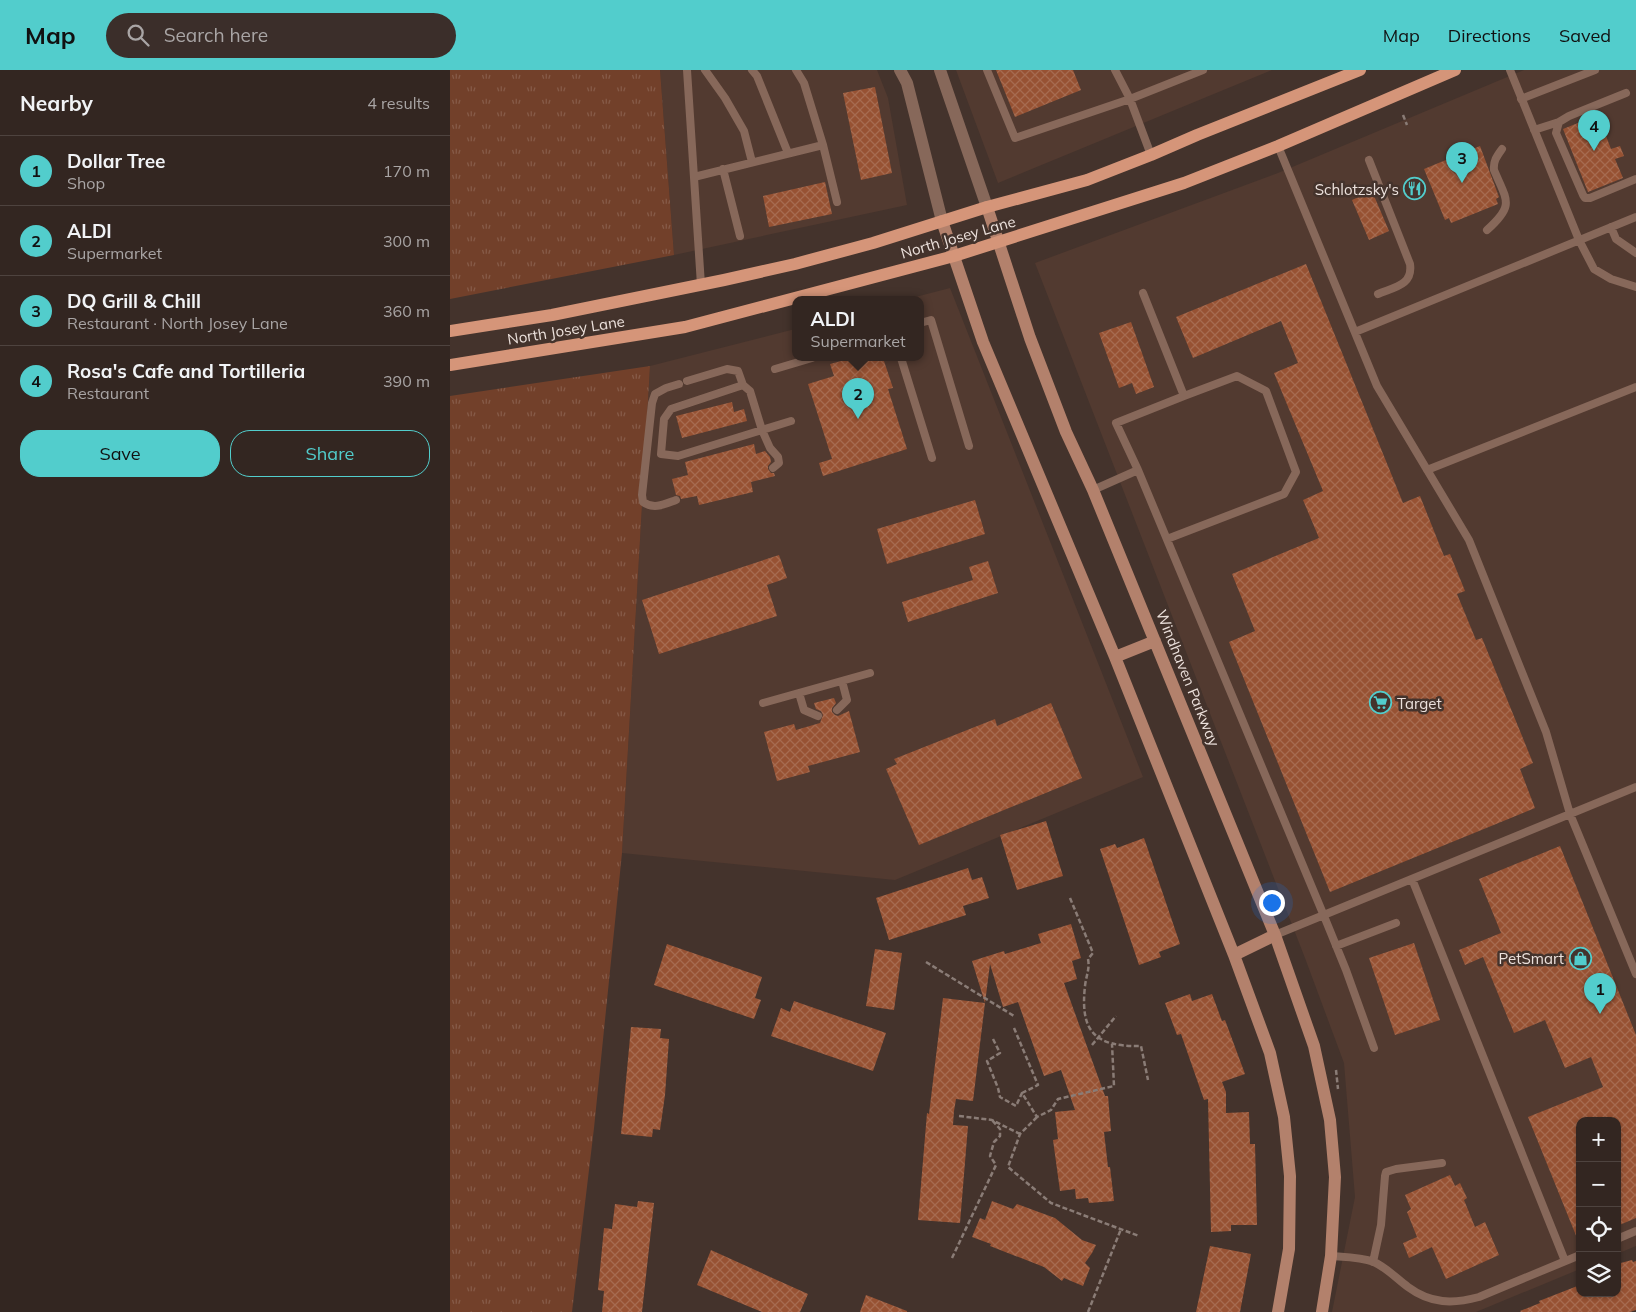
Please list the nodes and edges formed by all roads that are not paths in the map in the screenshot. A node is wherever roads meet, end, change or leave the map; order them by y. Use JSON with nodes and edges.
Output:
{"nodes":[{"id":1,"x":687,"y":70,"type":"edge"},
{"id":2,"x":705,"y":70,"type":"edge"},
{"id":3,"x":752,"y":70,"type":"edge"},
{"id":4,"x":796,"y":70,"type":"edge"},
{"id":5,"x":900,"y":70,"type":"edge"},
{"id":6,"x":940,"y":70,"type":"edge"},
{"id":7,"x":987,"y":70,"type":"edge"},
{"id":8,"x":1115,"y":70,"type":"edge"},
{"id":9,"x":1203,"y":70,"type":"edge"},
{"id":10,"x":1360,"y":70,"type":"edge"},
{"id":11,"x":1455,"y":70,"type":"edge"},
{"id":12,"x":1510,"y":70,"type":"edge"},
{"id":13,"x":1595,"y":70,"type":"edge"},
{"id":14,"x":1344,"y":73,"type":"edge"},
{"id":15,"x":1626,"y":93,"type":"dead end"},
{"id":16,"x":1130,"y":99,"type":"junction"},
{"id":17,"x":1521,"y":100,"type":"junction"},
{"id":18,"x":1559,"y":122,"type":"junction"},
{"id":19,"x":1534,"y":130,"type":"junction"},
{"id":20,"x":823,"y":145,"type":"junction"},
{"id":21,"x":1278,"y":146,"type":"junction"},
{"id":22,"x":1502,"y":149,"type":"dead end"},
{"id":23,"x":788,"y":153,"type":"junction"},
{"id":24,"x":1151,"y":155,"type":"junction"},
{"id":25,"x":1369,"y":160,"type":"dead end"},
{"id":26,"x":752,"y":162,"type":"junction"},
{"id":27,"x":724,"y":169,"type":"junction"},
{"id":28,"x":694,"y":177,"type":"junction"},
{"id":29,"x":1636,"y":179,"type":"edge"},
{"id":30,"x":837,"y":202,"type":"dead end"},
{"id":31,"x":987,"y":207,"type":"junction"},
{"id":32,"x":1636,"y":217,"type":"edge"},
{"id":33,"x":942,"y":221,"type":"junction"},
{"id":34,"x":1611,"y":227,"type":"junction"},
{"id":35,"x":1487,"y":230,"type":"dead end"},
{"id":36,"x":740,"y":236,"type":"dead end"},
{"id":37,"x":1579,"y":240,"type":"junction"},
{"id":38,"x":998,"y":242,"type":"junction"},
{"id":39,"x":1636,"y":253,"type":"edge"},
{"id":40,"x":954,"y":256,"type":"junction"},
{"id":41,"x":701,"y":284,"type":"junction"},
{"id":42,"x":1636,"y":287,"type":"edge"},
{"id":43,"x":1144,"y":293,"type":"dead end"},
{"id":44,"x":1378,"y":294,"type":"dead end"},
{"id":45,"x":802,"y":296,"type":"edge"},
{"id":46,"x":792,"y":299,"type":"edge"},
{"id":47,"x":924,"y":322,"type":"edge"},
{"id":48,"x":450,"y":331,"type":"edge"},
{"id":49,"x":1355,"y":332,"type":"junction"},
{"id":50,"x":802,"y":361,"type":"edge"},
{"id":51,"x":902,"y":361,"type":"edge"},
{"id":52,"x":450,"y":365,"type":"edge"},
{"id":53,"x":775,"y":369,"type":"dead end"},
{"id":54,"x":688,"y":382,"type":"dead end"},
{"id":55,"x":679,"y":384,"type":"dead end"},
{"id":56,"x":743,"y":385,"type":"junction"},
{"id":57,"x":1636,"y":387,"type":"edge"},
{"id":58,"x":1184,"y":396,"type":"junction"},
{"id":59,"x":791,"y":421,"type":"dead end"},
{"id":60,"x":762,"y":430,"type":"junction"},
{"id":61,"x":969,"y":446,"type":"dead end"},
{"id":62,"x":932,"y":458,"type":"dead end"},
{"id":63,"x":773,"y":468,"type":"dead end"},
{"id":64,"x":1138,"y":470,"type":"junction"},
{"id":65,"x":1427,"y":470,"type":"junction"},
{"id":66,"x":1093,"y":490,"type":"junction"},
{"id":67,"x":676,"y":500,"type":"dead end"},
{"id":68,"x":1166,"y":539,"type":"junction"},
{"id":69,"x":1155,"y":641,"type":"junction"},
{"id":70,"x":1115,"y":657,"type":"junction"},
{"id":71,"x":870,"y":673,"type":"dead end"},
{"id":72,"x":842,"y":681,"type":"junction"},
{"id":73,"x":799,"y":693,"type":"junction"},
{"id":74,"x":762,"y":703,"type":"dead end"},
{"id":75,"x":838,"y":710,"type":"dead end"},
{"id":76,"x":818,"y":716,"type":"dead end"},
{"id":77,"x":1636,"y":787,"type":"edge"},
{"id":78,"x":1570,"y":814,"type":"junction"},
{"id":79,"x":1412,"y":879,"type":"junction"},
{"id":80,"x":1324,"y":916,"type":"junction"},
{"id":81,"x":1396,"y":923,"type":"dead end"},
{"id":82,"x":1275,"y":936,"type":"junction"},
{"id":83,"x":1336,"y":946,"type":"junction"},
{"id":84,"x":1234,"y":955,"type":"junction"},
{"id":85,"x":1636,"y":974,"type":"edge"},
{"id":86,"x":1374,"y":1048,"type":"dead end"},
{"id":87,"x":1442,"y":1163,"type":"dead end"},
{"id":88,"x":1636,"y":1232,"type":"edge"},
{"id":89,"x":1621,"y":1238,"type":"edge"},
{"id":90,"x":1332,"y":1256,"type":"junction"},
{"id":91,"x":1576,"y":1257,"type":"edge"},
{"id":92,"x":1565,"y":1261,"type":"junction"},
{"id":93,"x":1373,"y":1262,"type":"junction"},
{"id":94,"x":1278,"y":1312,"type":"edge"},
{"id":95,"x":1322,"y":1312,"type":"edge"}],
"edges":[{"from":1,"to":28,"type":"lane"},
{"from":2,"to":26,"type":"lane"},
{"from":3,"to":23,"type":"lane"},
{"from":4,"to":20,"type":"lane"},
{"from":5,"to":33,"type":"street"},
{"from":6,"to":31,"type":"street","name":"Windhaven Parkway"},
{"from":7,"to":16,"type":"lane"},
{"from":8,"to":16,"type":"lane"},
{"from":9,"to":16,"type":"lane"},
{"from":10,"to":14,"type":"main road","name":"North Josey Lane"},
{"from":11,"to":21,"type":"main road","name":"North Josey Lane"},
{"from":12,"to":17,"type":"lane"},
{"from":13,"to":17,"type":"lane"},
{"from":14,"to":24,"type":"main road","name":"North Josey Lane"},
{"from":15,"to":18,"type":"lane"},
{"from":16,"to":24,"type":"lane"},
{"from":17,"to":19,"type":"lane"},
{"from":18,"to":19,"type":"lane"},
{"from":18,"to":29,"type":"lane"},
{"from":19,"to":37,"type":"lane"},
{"from":20,"to":23,"type":"lane"},
{"from":20,"to":30,"type":"lane"},
{"from":21,"to":38,"type":"main road","name":"North Josey Lane"},
{"from":21,"to":49,"type":"lane"},
{"from":22,"to":35,"type":"lane"},
{"from":23,"to":26,"type":"lane"},
{"from":24,"to":31,"type":"main road","name":"North Josey Lane"},
{"from":25,"to":44,"type":"lane"},
{"from":26,"to":27,"type":"lane"},
{"from":27,"to":28,"type":"lane"},
{"from":27,"to":36,"type":"lane"},
{"from":28,"to":41,"type":"lane"},
{"from":31,"to":33,"type":"main road","name":"North Josey Lane"},
{"from":31,"to":38,"type":"main road","name":"Windhaven Parkway"},
{"from":32,"to":34,"type":"lane"},
{"from":33,"to":40,"type":"main road"},
{"from":33,"to":41,"type":"main road","name":"North Josey Lane"},
{"from":34,"to":37,"type":"lane"},
{"from":34,"to":39,"type":"lane"},
{"from":37,"to":42,"type":"lane"},
{"from":37,"to":49,"type":"lane"},
{"from":38,"to":40,"type":"main road","name":"North Josey Lane"},
{"from":38,"to":66,"type":"main road","name":"Windhaven Parkway"},
{"from":40,"to":45,"type":"main road","name":"North Josey Lane"},
{"from":40,"to":70,"type":"main road"},
{"from":41,"to":48,"type":"main road","name":"North Josey Lane"},
{"from":43,"to":58,"type":"lane"},
{"from":46,"to":52,"type":"main road","name":"North Josey Lane"},
{"from":47,"to":61,"type":"lane"},
{"from":49,"to":65,"type":"lane"},
{"from":50,"to":53,"type":"lane"},
{"from":51,"to":62,"type":"lane"},
{"from":54,"to":56,"type":"lane"},
{"from":55,"to":67,"type":"lane"},
{"from":56,"to":60,"type":"lane"},
{"from":56,"to":60,"type":"lane"},
{"from":57,"to":65,"type":"lane"},
{"from":58,"to":64,"type":"lane"},
{"from":58,"to":68,"type":"lane"},
{"from":59,"to":60,"type":"lane"},
{"from":60,"to":63,"type":"lane"},
{"from":64,"to":66,"type":"lane"},
{"from":64,"to":68,"type":"lane"},
{"from":65,"to":78,"type":"lane"},
{"from":66,"to":69,"type":"main road","name":"Windhaven Parkway"},
{"from":68,"to":80,"type":"lane"},
{"from":69,"to":70,"type":"main road"},
{"from":69,"to":82,"type":"main road","name":"Windhaven Parkway"},
{"from":70,"to":84,"type":"main road"},
{"from":71,"to":72,"type":"lane"},
{"from":72,"to":73,"type":"lane"},
{"from":72,"to":75,"type":"lane"},
{"from":73,"to":74,"type":"lane"},
{"from":73,"to":76,"type":"lane"},
{"from":77,"to":78,"type":"lane"},
{"from":78,"to":79,"type":"lane"},
{"from":78,"to":85,"type":"lane"},
{"from":79,"to":80,"type":"lane"},
{"from":79,"to":92,"type":"lane"},
{"from":80,"to":82,"type":"lane"},
{"from":80,"to":83,"type":"lane"},
{"from":81,"to":83,"type":"lane"},
{"from":82,"to":84,"type":"main road"},
{"from":82,"to":90,"type":"main road","name":"Windhaven Parkway"},
{"from":83,"to":86,"type":"lane"},
{"from":84,"to":94,"type":"main road"},
{"from":87,"to":93,"type":"lane"},
{"from":88,"to":89,"type":"lane"},
{"from":90,"to":93,"type":"lane"},
{"from":90,"to":95,"type":"main road","name":"Windhaven Parkway"},
{"from":91,"to":92,"type":"lane"},
{"from":92,"to":93,"type":"lane"}]}
